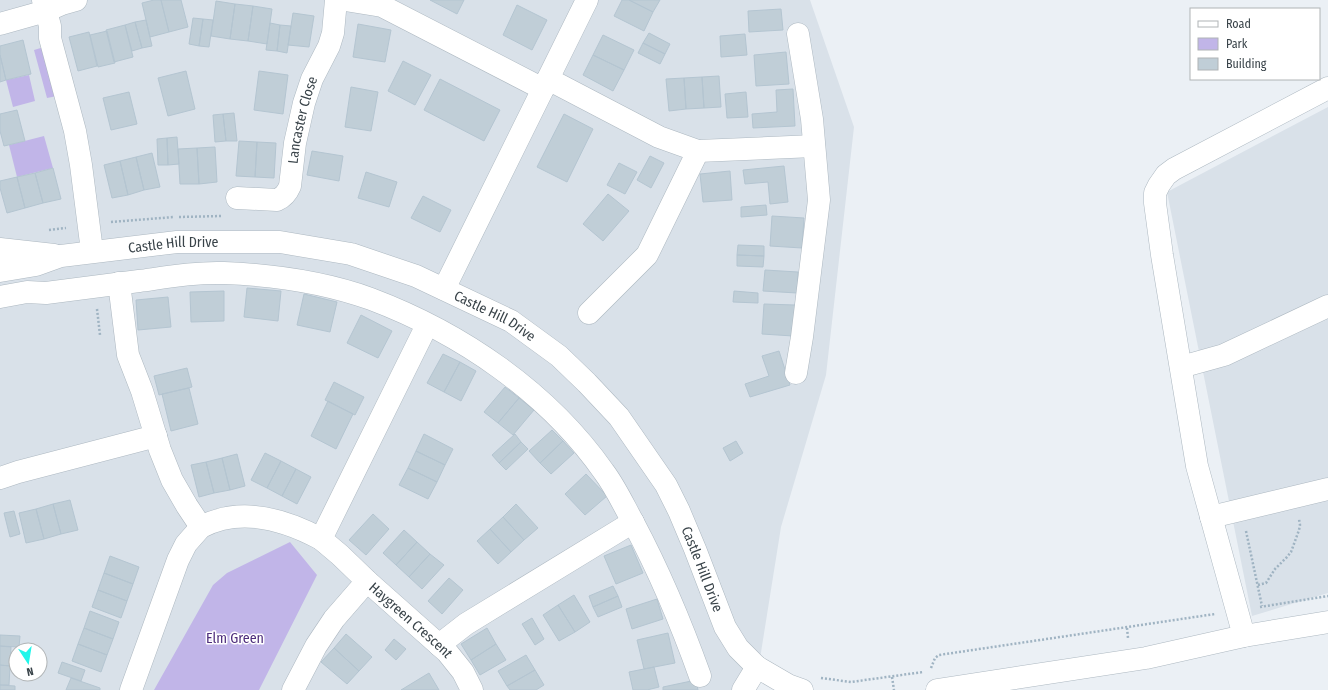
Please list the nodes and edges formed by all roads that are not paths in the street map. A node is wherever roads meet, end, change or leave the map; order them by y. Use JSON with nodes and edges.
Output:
{"nodes":[{"id":1,"x":76,"y":0,"type":"edge"},
{"id":2,"x":336,"y":0,"type":"edge"},
{"id":3,"x":345,"y":0,"type":"edge"},
{"id":4,"x":587,"y":0,"type":"edge"},
{"id":5,"x":44,"y":6,"type":"edge"},
{"id":6,"x":0,"y":24,"type":"edge"},
{"id":7,"x":798,"y":34,"type":"dead end"},
{"id":8,"x":546,"y":84,"type":"junction"},
{"id":9,"x":1328,"y":88,"type":"edge"},
{"id":10,"x":814,"y":146,"type":"junction"},
{"id":11,"x":698,"y":151,"type":"junction"},
{"id":12,"x":237,"y":198,"type":"dead end"},
{"id":13,"x":0,"y":249,"type":"edge"},
{"id":14,"x":92,"y":251,"type":"junction"},
{"id":15,"x":61,"y":256,"type":"junction"},
{"id":16,"x":0,"y":271,"type":"edge"},
{"id":17,"x":119,"y":283,"type":"junction"},
{"id":18,"x":444,"y":289,"type":"junction"},
{"id":19,"x":0,"y":297,"type":"edge"},
{"id":20,"x":1328,"y":306,"type":"edge"},
{"id":21,"x":589,"y":313,"type":"dead end"},
{"id":22,"x":427,"y":324,"type":"junction"},
{"id":23,"x":1181,"y":367,"type":"junction"},
{"id":24,"x":796,"y":373,"type":"dead end"},
{"id":25,"x":156,"y":436,"type":"junction"},
{"id":26,"x":0,"y":478,"type":"edge"},
{"id":27,"x":1328,"y":489,"type":"edge"},
{"id":28,"x":1211,"y":517,"type":"junction"},
{"id":29,"x":633,"y":522,"type":"junction"},
{"id":30,"x":201,"y":527,"type":"junction"},
{"id":31,"x":321,"y":539,"type":"junction"},
{"id":32,"x":367,"y":581,"type":"junction"},
{"id":33,"x":1328,"y":622,"type":"edge"},
{"id":34,"x":1244,"y":636,"type":"junction"},
{"id":35,"x":439,"y":644,"type":"junction"},
{"id":36,"x":757,"y":667,"type":"junction"},
{"id":37,"x":700,"y":676,"type":"dead end"},
{"id":38,"x":131,"y":690,"type":"edge"},
{"id":39,"x":293,"y":690,"type":"edge"},
{"id":40,"x":472,"y":690,"type":"edge"},
{"id":41,"x":743,"y":690,"type":"edge"},
{"id":42,"x":802,"y":690,"type":"edge"},
{"id":43,"x":937,"y":690,"type":"edge"}],
"edges":[{"from":1,"to":5,"type":"street"},
{"from":2,"to":12,"type":"street","name":"Lancaster Close"},
{"from":3,"to":8,"type":"street"},
{"from":4,"to":8,"type":"street"},
{"from":5,"to":6,"type":"street"},
{"from":5,"to":14,"type":"street"},
{"from":7,"to":10,"type":"street"},
{"from":8,"to":11,"type":"street"},
{"from":8,"to":18,"type":"street"},
{"from":9,"to":23,"type":"street"},
{"from":10,"to":11,"type":"street"},
{"from":10,"to":24,"type":"street"},
{"from":11,"to":21,"type":"street"},
{"from":13,"to":15,"type":"street","name":"Castle Hill Drive"},
{"from":14,"to":15,"type":"street","name":"Castle Hill Drive"},
{"from":14,"to":18,"type":"street","name":"Castle Hill Drive"},
{"from":15,"to":16,"type":"street","name":"Castle Hill Drive"},
{"from":17,"to":19,"type":"street"},
{"from":17,"to":22,"type":"street"},
{"from":17,"to":25,"type":"street"},
{"from":18,"to":36,"type":"street","name":"Castle Hill Drive"},
{"from":20,"to":23,"type":"street"},
{"from":22,"to":29,"type":"street"},
{"from":22,"to":31,"type":"street"},
{"from":23,"to":28,"type":"street"},
{"from":25,"to":26,"type":"street"},
{"from":25,"to":30,"type":"street"},
{"from":27,"to":28,"type":"street"},
{"from":28,"to":34,"type":"street"},
{"from":29,"to":35,"type":"street"},
{"from":29,"to":37,"type":"street"},
{"from":30,"to":31,"type":"street"},
{"from":30,"to":38,"type":"street"},
{"from":31,"to":32,"type":"street"},
{"from":32,"to":35,"type":"street","name":"Haygreen Crescent"},
{"from":32,"to":39,"type":"street","name":"Haygreen Crescent"},
{"from":33,"to":34,"type":"street"},
{"from":34,"to":43,"type":"street"},
{"from":35,"to":40,"type":"street","name":"Haygreen Crescent"},
{"from":36,"to":41,"type":"street"},
{"from":36,"to":42,"type":"street","name":"Castle Hill Drive"}]}
